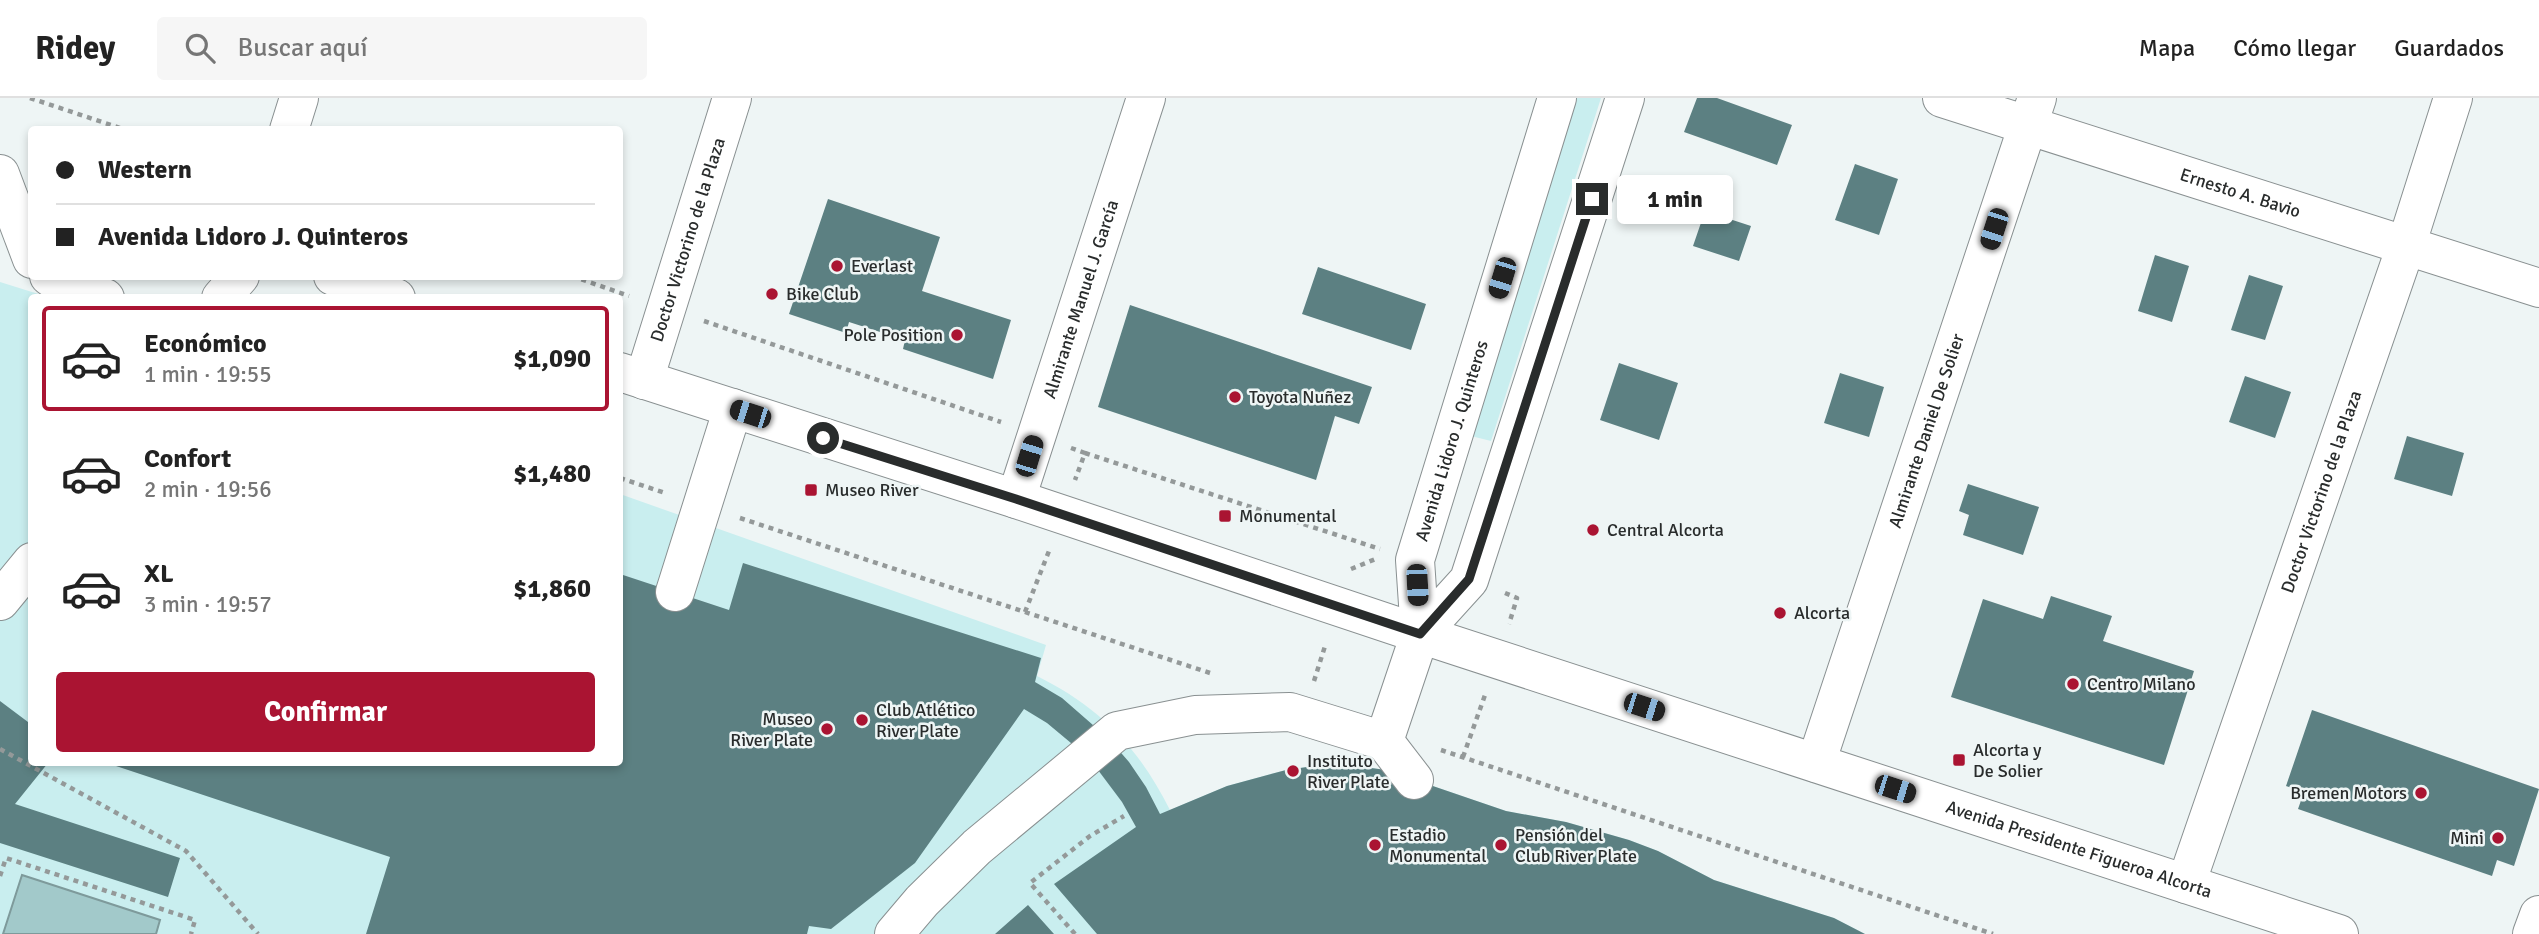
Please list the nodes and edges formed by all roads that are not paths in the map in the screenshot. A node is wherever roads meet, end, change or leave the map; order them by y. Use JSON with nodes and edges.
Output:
{"nodes":[{"id":1,"x":299,"y":98,"type":"edge"},
{"id":2,"x":732,"y":98,"type":"edge"},
{"id":3,"x":1146,"y":98,"type":"edge"},
{"id":4,"x":1557,"y":98,"type":"edge"},
{"id":5,"x":1625,"y":98,"type":"edge"},
{"id":6,"x":1942,"y":98,"type":"edge"},
{"id":7,"x":2453,"y":98,"type":"edge"},
{"id":8,"x":2033,"y":112,"type":"edge"},
{"id":9,"x":290,"y":126,"type":"edge"},
{"id":10,"x":0,"y":167,"type":"edge"},
{"id":11,"x":0,"y":174,"type":"edge"},
{"id":12,"x":28,"y":176,"type":"edge"},
{"id":13,"x":2406,"y":246,"type":"junction"},
{"id":14,"x":28,"y":248,"type":"edge"},
{"id":15,"x":55,"y":280,"type":"edge"},
{"id":16,"x":236,"y":280,"type":"edge"},
{"id":17,"x":344,"y":280,"type":"edge"},
{"id":18,"x":2539,"y":288,"type":"edge"},
{"id":19,"x":93,"y":294,"type":"edge"},
{"id":20,"x":224,"y":294,"type":"edge"},
{"id":21,"x":384,"y":294,"type":"edge"},
{"id":22,"x":632,"y":376,"type":"edge"},
{"id":23,"x":733,"y":408,"type":"junction"},
{"id":24,"x":1016,"y":499,"type":"junction"},
{"id":25,"x":28,"y":567,"type":"edge"},
{"id":26,"x":675,"y":592,"type":"dead end"},
{"id":27,"x":0,"y":601,"type":"edge"},
{"id":28,"x":1420,"y":634,"type":"junction"},
{"id":29,"x":1384,"y":741,"type":"junction"},
{"id":30,"x":1816,"y":764,"type":"junction"},
{"id":31,"x":1414,"y":780,"type":"dead end"},
{"id":32,"x":2186,"y":884,"type":"junction"},
{"id":33,"x":2539,"y":915,"type":"edge"},
{"id":34,"x":894,"y":934,"type":"edge"},
{"id":35,"x":2339,"y":934,"type":"edge"},
{"id":36,"x":2532,"y":934,"type":"edge"}],
"edges":[{"from":1,"to":9,"type":"street"},
{"from":2,"to":22,"type":"street","name":"Doctor Victorino de la Plaza"},
{"from":3,"to":24,"type":"street","name":"Almirante Manuel J. García"},
{"from":4,"to":28,"type":"street","name":"Avenida Lidoro J. Quinteros"},
{"from":5,"to":28,"type":"street"},
{"from":6,"to":8,"type":"street","name":"Ernesto A. Bavio"},
{"from":7,"to":13,"type":"street","name":"Doctor Victorino de la Plaza"},
{"from":8,"to":13,"type":"street","name":"Ernesto A. Bavio"},
{"from":8,"to":30,"type":"street","name":"Almirante Daniel De Solier"},
{"from":10,"to":12,"type":"street"},
{"from":11,"to":14,"type":"street"},
{"from":13,"to":18,"type":"street","name":"Ernesto A. Bavio"},
{"from":13,"to":32,"type":"street","name":"Doctor Victorino de la Plaza"},
{"from":15,"to":19,"type":"street"},
{"from":16,"to":20,"type":"street"},
{"from":17,"to":21,"type":"street"},
{"from":22,"to":23,"type":"street","name":"Avenida Presidente Figueroa Alcorta"},
{"from":23,"to":24,"type":"street","name":"Avenida Presidente Figueroa Alcorta"},
{"from":23,"to":26,"type":"street"},
{"from":24,"to":28,"type":"street","name":"Avenida Presidente Figueroa Alcorta"},
{"from":25,"to":27,"type":"street"},
{"from":28,"to":29,"type":"street"},
{"from":28,"to":30,"type":"street","name":"Avenida Presidente Figueroa Alcorta"},
{"from":29,"to":31,"type":"street"},
{"from":29,"to":34,"type":"street"},
{"from":30,"to":32,"type":"street","name":"Avenida Presidente Figueroa Alcorta"},
{"from":32,"to":35,"type":"street","name":"Avenida Presidente Figueroa Alcorta"},
{"from":33,"to":36,"type":"street"}]}
